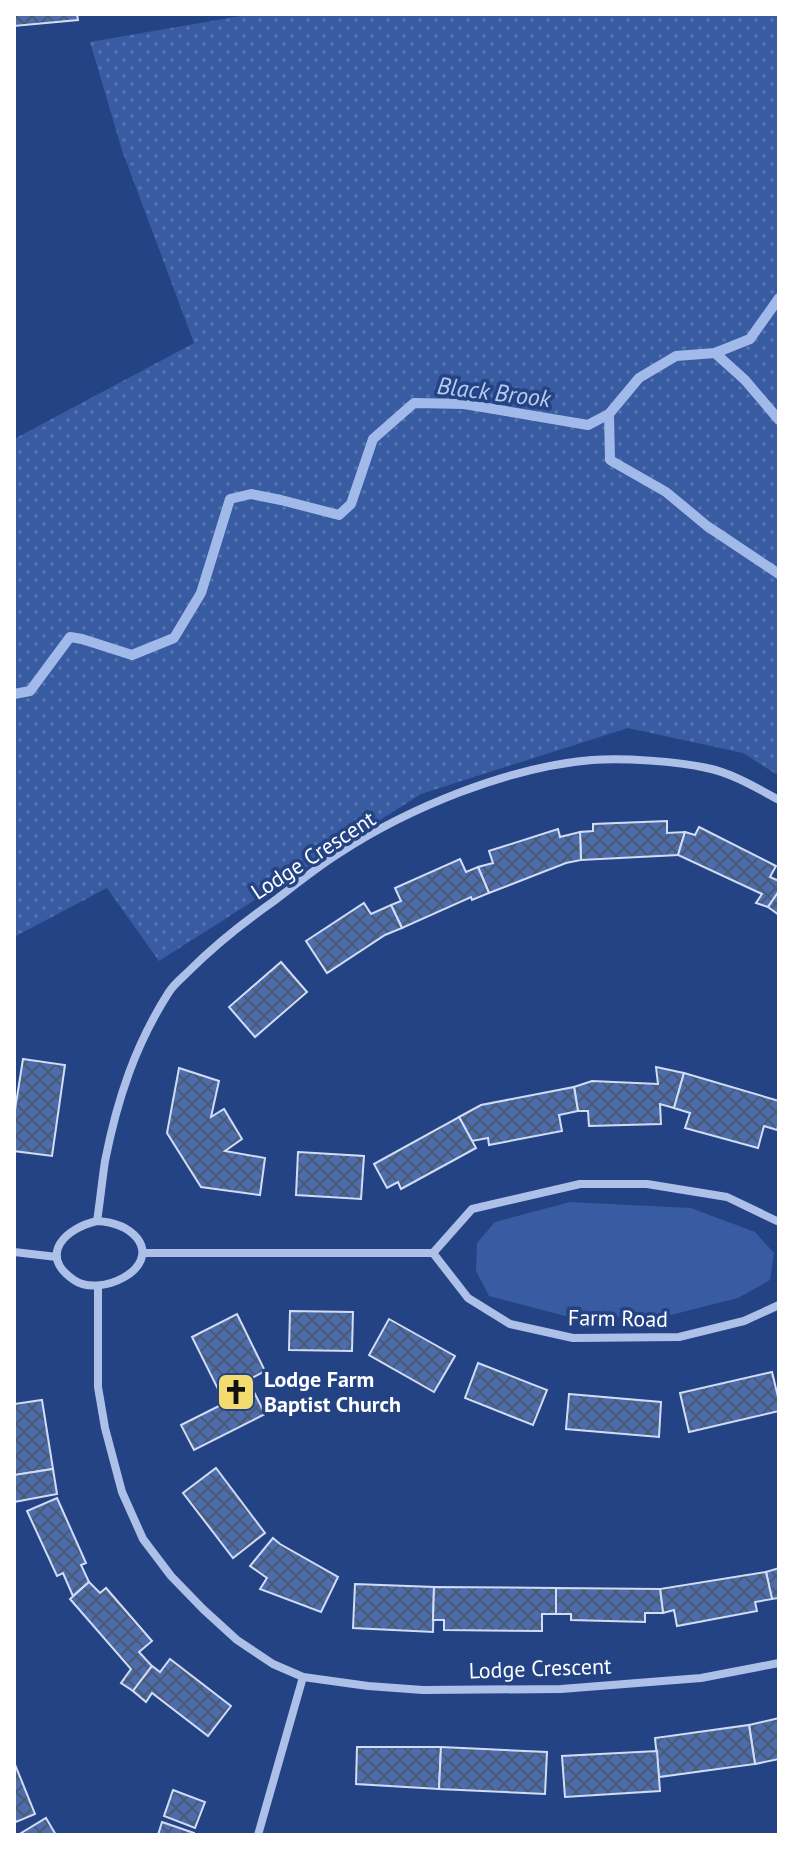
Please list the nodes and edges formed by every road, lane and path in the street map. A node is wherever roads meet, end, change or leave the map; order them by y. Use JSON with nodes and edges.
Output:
{"nodes":[{"id":1,"x":779,"y":800,"type":"edge"},
{"id":2,"x":97,"y":1221,"type":"junction"},
{"id":3,"x":779,"y":1222,"type":"edge"},
{"id":4,"x":14,"y":1252,"type":"edge"},
{"id":5,"x":143,"y":1253,"type":"junction"},
{"id":6,"x":433,"y":1253,"type":"junction"},
{"id":7,"x":57,"y":1257,"type":"junction"},
{"id":8,"x":98,"y":1286,"type":"junction"},
{"id":9,"x":779,"y":1305,"type":"edge"},
{"id":10,"x":779,"y":1663,"type":"edge"},
{"id":11,"x":303,"y":1677,"type":"junction"},
{"id":12,"x":258,"y":1835,"type":"edge"}],
"edges":[{"from":1,"to":2,"type":"street","name":"Lodge Crescent"},
{"from":2,"to":5,"type":"street"},
{"from":2,"to":7,"type":"street"},
{"from":3,"to":6,"type":"street"},
{"from":4,"to":7,"type":"street"},
{"from":5,"to":6,"type":"street"},
{"from":5,"to":8,"type":"street"},
{"from":6,"to":9,"type":"street","name":"Farm Road"},
{"from":7,"to":8,"type":"street"},
{"from":8,"to":11,"type":"street","name":"Lodge Crescent"},
{"from":10,"to":11,"type":"street","name":"Lodge Crescent"},
{"from":11,"to":12,"type":"street"}]}
